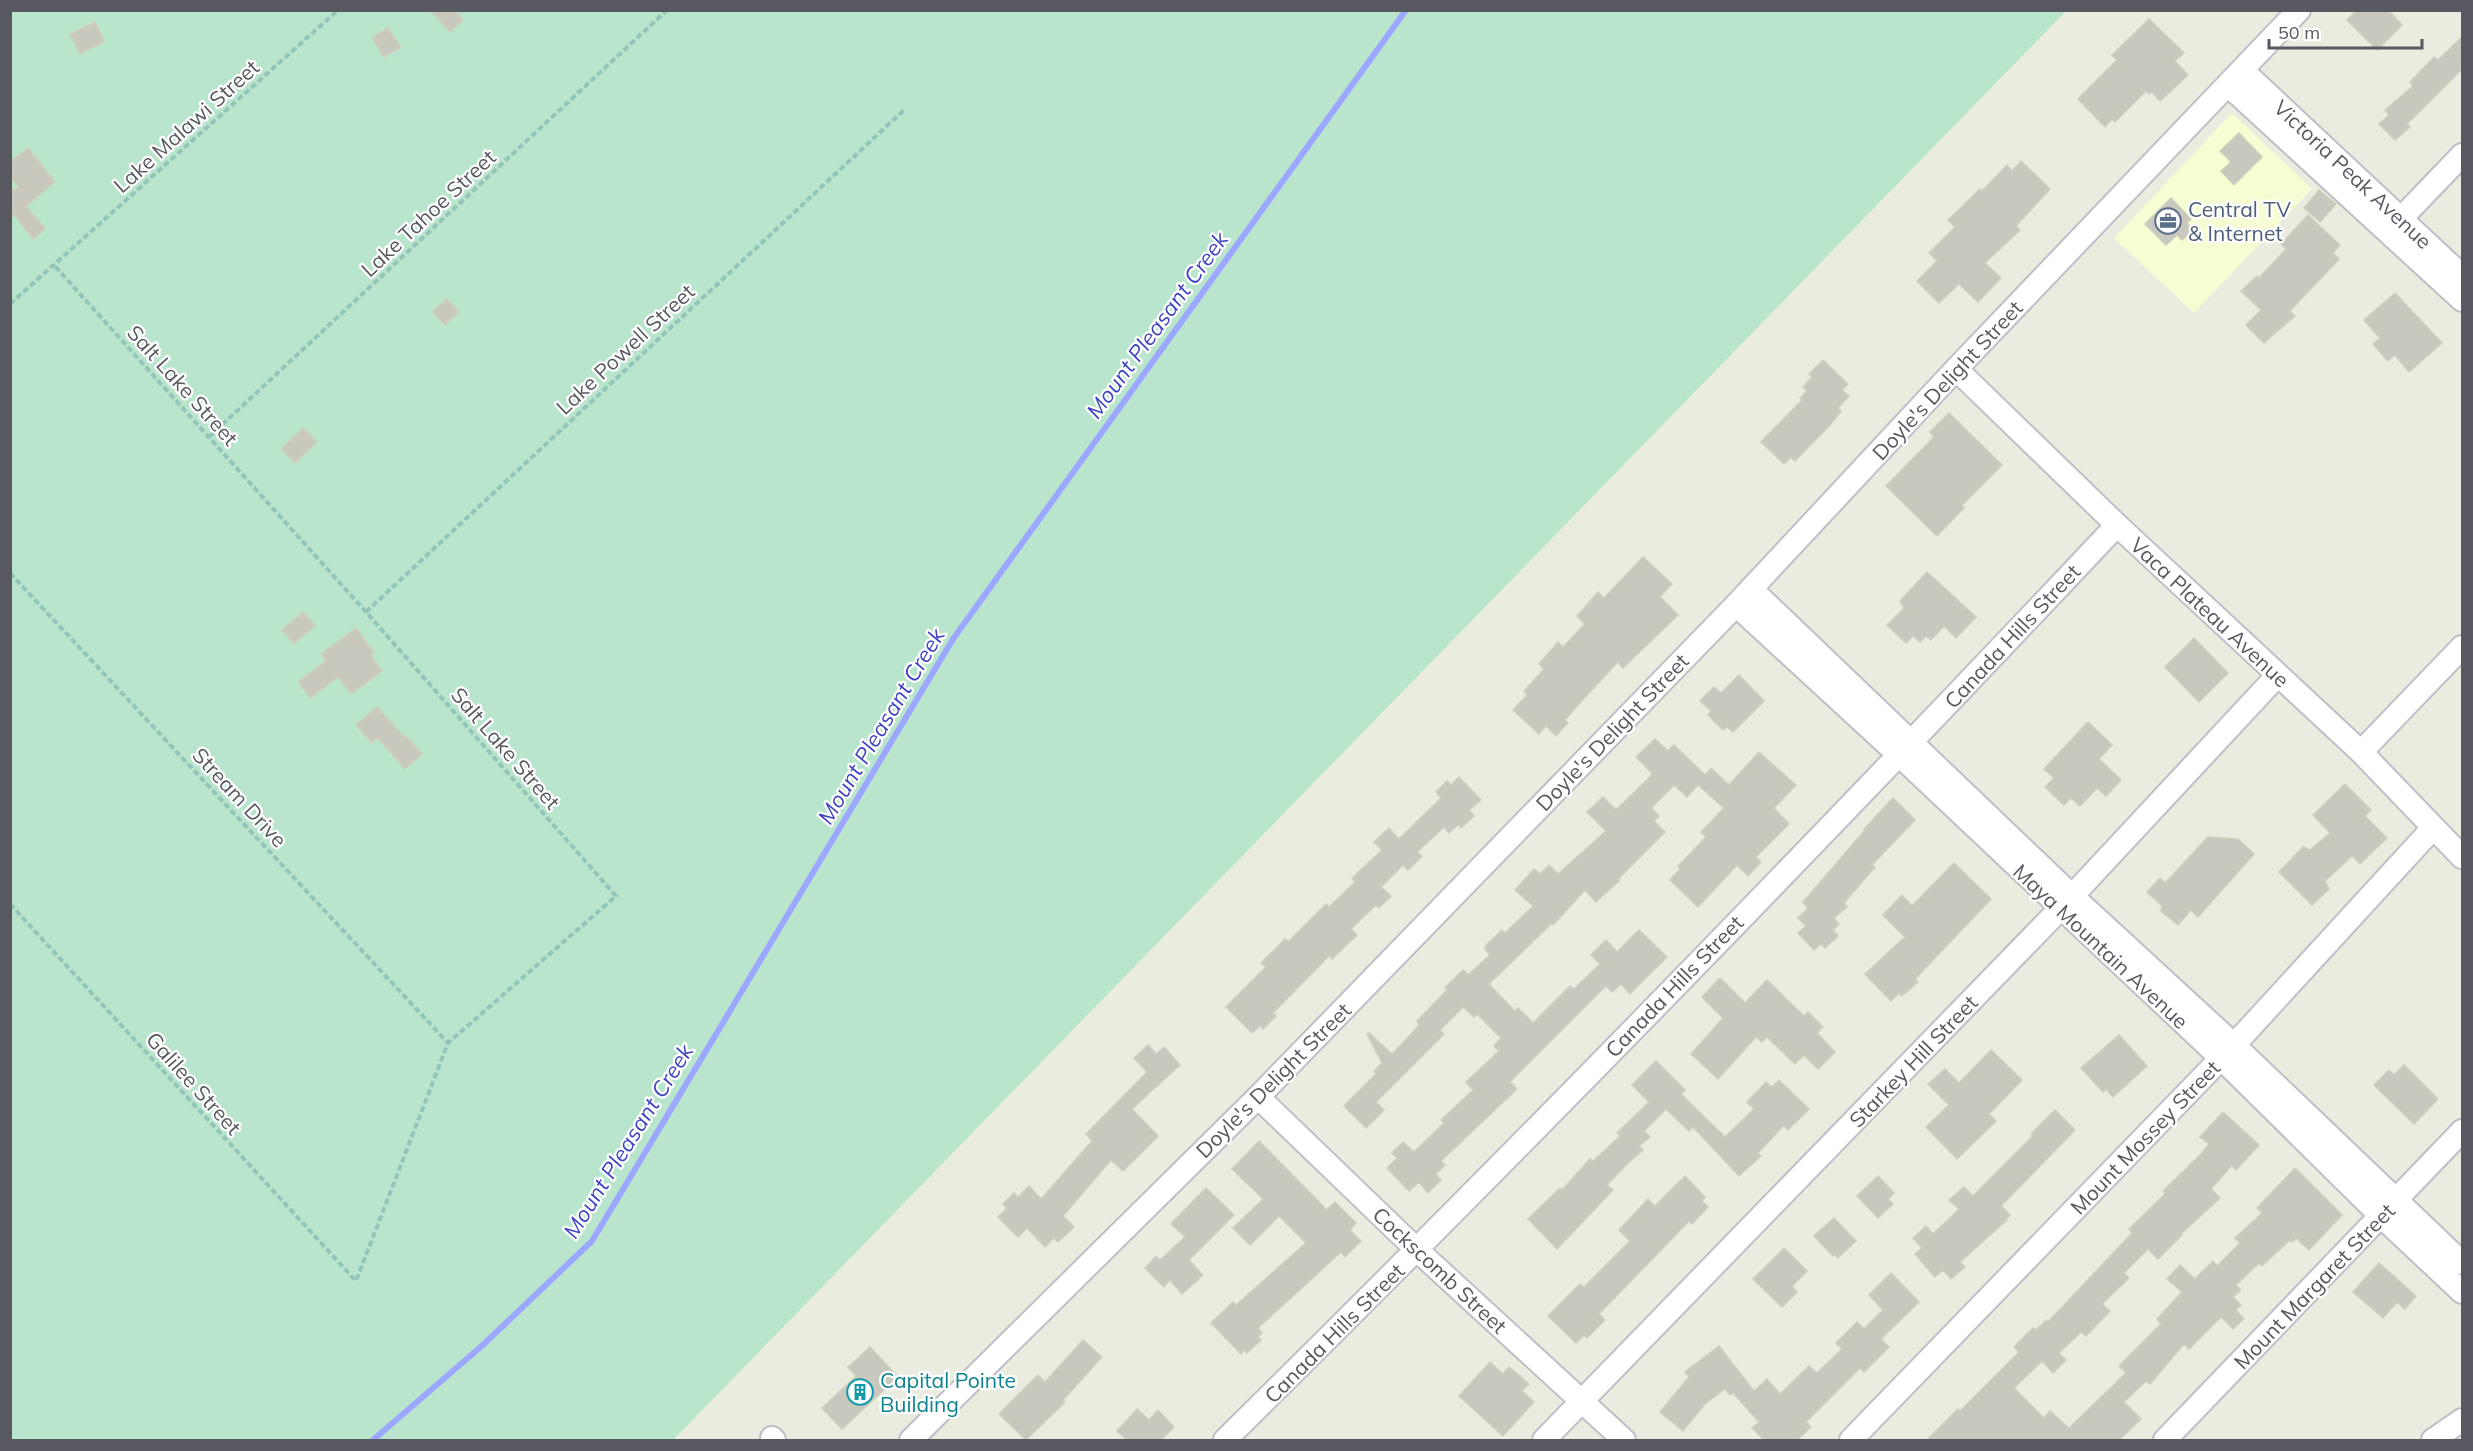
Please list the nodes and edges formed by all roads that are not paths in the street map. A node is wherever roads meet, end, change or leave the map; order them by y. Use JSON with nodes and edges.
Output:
{"nodes":[{"id":1,"x":2299,"y":10,"type":"edge"},
{"id":2,"x":2236,"y":79,"type":"junction"},
{"id":3,"x":2463,"y":155,"type":"edge"},
{"id":4,"x":2395,"y":226,"type":"junction"},
{"id":5,"x":2463,"y":276,"type":"edge"},
{"id":6,"x":2463,"y":300,"type":"edge"},
{"id":7,"x":1956,"y":369,"type":"junction"},
{"id":8,"x":2117,"y":525,"type":"junction"},
{"id":9,"x":1751,"y":589,"type":"junction"},
{"id":10,"x":1736,"y":605,"type":"junction"},
{"id":11,"x":2463,"y":647,"type":"edge"},
{"id":12,"x":2277,"y":676,"type":"junction"},
{"id":13,"x":1905,"y":748,"type":"junction"},
{"id":14,"x":2361,"y":752,"type":"junction"},
{"id":15,"x":2433,"y":828,"type":"junction"},
{"id":16,"x":2463,"y":857,"type":"edge"},
{"id":17,"x":2066,"y":902,"type":"junction"},
{"id":18,"x":2228,"y":1052,"type":"junction"},
{"id":19,"x":1258,"y":1097,"type":"junction"},
{"id":20,"x":2463,"y":1131,"type":"edge"},
{"id":21,"x":2389,"y":1208,"type":"junction"},
{"id":22,"x":1417,"y":1250,"type":"junction"},
{"id":23,"x":2463,"y":1263,"type":"edge"},
{"id":24,"x":2463,"y":1292,"type":"edge"},
{"id":25,"x":1584,"y":1402,"type":"junction"},
{"id":26,"x":2463,"y":1420,"type":"edge"},
{"id":27,"x":911,"y":1440,"type":"edge"},
{"id":28,"x":1225,"y":1440,"type":"edge"},
{"id":29,"x":1544,"y":1440,"type":"edge"},
{"id":30,"x":1624,"y":1440,"type":"edge"},
{"id":31,"x":1851,"y":1440,"type":"edge"},
{"id":32,"x":2165,"y":1440,"type":"edge"},
{"id":33,"x":2433,"y":1440,"type":"edge"}],
"edges":[{"from":1,"to":2,"type":"street","name":"Doyle's Delight Street"},
{"from":2,"to":4,"type":"street"},
{"from":2,"to":7,"type":"street","name":"Doyle's Delight Street"},
{"from":3,"to":4,"type":"street"},
{"from":4,"to":5,"type":"street","name":"Victoria Peak Avenue"},
{"from":4,"to":6,"type":"street"},
{"from":7,"to":8,"type":"street","name":"Vaca Plateau Avenue"},
{"from":7,"to":9,"type":"street","name":"Doyle's Delight Street"},
{"from":8,"to":12,"type":"street","name":"Vaca Plateau Avenue"},
{"from":8,"to":13,"type":"street","name":"Canada Hills Street"},
{"from":9,"to":10,"type":"street","name":"Doyle's Delight Street"},
{"from":9,"to":13,"type":"street","name":"Maya Mountain Avenue"},
{"from":10,"to":13,"type":"street","name":"Maya Mountain Avenue"},
{"from":10,"to":19,"type":"street","name":"Doyle's Delight Street"},
{"from":11,"to":14,"type":"street"},
{"from":12,"to":14,"type":"street","name":"Vaca Plateau Avenue"},
{"from":12,"to":17,"type":"street","name":"Starkey Hill Street"},
{"from":13,"to":17,"type":"street","name":"Maya Mountain Avenue"},
{"from":13,"to":22,"type":"street","name":"Canada Hills Street"},
{"from":14,"to":15,"type":"street","name":"Vaca Plateau Avenue"},
{"from":15,"to":16,"type":"street","name":"Vaca Plateau Avenue"},
{"from":15,"to":18,"type":"street","name":"Mount Mossey Street"},
{"from":17,"to":18,"type":"street","name":"Maya Mountain Avenue"},
{"from":17,"to":25,"type":"street","name":"Starkey Hill Street"},
{"from":18,"to":21,"type":"street","name":"Maya Mountain Avenue"},
{"from":18,"to":31,"type":"street","name":"Mount Mossey Street"},
{"from":19,"to":22,"type":"street","name":"Cockscomb Street"},
{"from":19,"to":27,"type":"street","name":"Doyle's Delight Street"},
{"from":20,"to":21,"type":"street","name":"Mount Margaret Street"},
{"from":21,"to":23,"type":"street","name":"Maya Mountain Avenue"},
{"from":21,"to":24,"type":"street","name":"Maya Mountain Avenue"},
{"from":21,"to":32,"type":"street","name":"Mount Margaret Street"},
{"from":22,"to":25,"type":"street","name":"Cockscomb Street"},
{"from":22,"to":28,"type":"street","name":"Canada Hills Street"},
{"from":25,"to":29,"type":"street","name":"Starkey Hill Street"},
{"from":25,"to":30,"type":"street","name":"Cockscomb Street"},
{"from":26,"to":33,"type":"street"}]}
